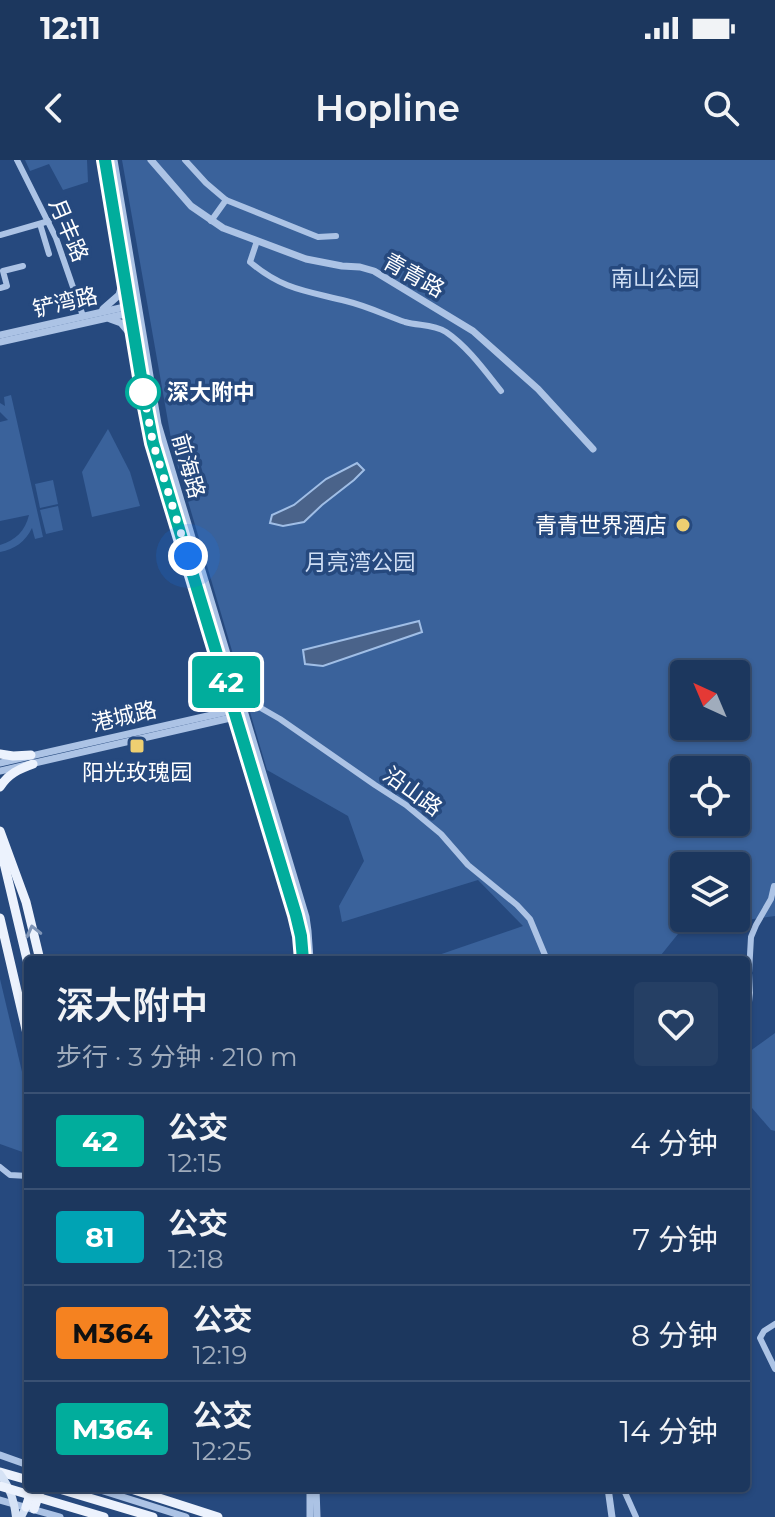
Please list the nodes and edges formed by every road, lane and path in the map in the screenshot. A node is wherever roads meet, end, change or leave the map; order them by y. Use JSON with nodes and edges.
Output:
{"nodes":[{"id":1,"x":17,"y":160,"type":"edge"},
{"id":2,"x":105,"y":160,"type":"edge"},
{"id":3,"x":114,"y":160,"type":"edge"},
{"id":4,"x":151,"y":160,"type":"edge"},
{"id":5,"x":185,"y":160,"type":"edge"},
{"id":6,"x":226,"y":200,"type":"junction"},
{"id":7,"x":49,"y":221,"type":"junction"},
{"id":8,"x":211,"y":221,"type":"junction"},
{"id":9,"x":40,"y":224,"type":"junction"},
{"id":10,"x":0,"y":235,"type":"edge"},
{"id":11,"x":336,"y":236,"type":"dead end"},
{"id":12,"x":257,"y":241,"type":"junction"},
{"id":13,"x":49,"y":254,"type":"dead end"},
{"id":14,"x":23,"y":266,"type":"dead end"},
{"id":15,"x":124,"y":275,"type":"junction"},
{"id":16,"x":0,"y":288,"type":"edge"},
{"id":17,"x":139,"y":309,"type":"junction"},
{"id":18,"x":130,"y":310,"type":"junction"},
{"id":19,"x":98,"y":313,"type":"junction"},
{"id":20,"x":83,"y":316,"type":"junction"},
{"id":21,"x":108,"y":318,"type":"junction"},
{"id":22,"x":473,"y":331,"type":"junction"},
{"id":23,"x":0,"y":335,"type":"edge"},
{"id":24,"x":0,"y":342,"type":"edge"},
{"id":25,"x":135,"y":343,"type":"junction"},
{"id":26,"x":461,"y":345,"type":"junction"},
{"id":27,"x":501,"y":391,"type":"dead end"},
{"id":28,"x":593,"y":449,"type":"dead end"},
{"id":29,"x":235,"y":685,"type":"junction"},
{"id":30,"x":238,"y":714,"type":"junction"},
{"id":31,"x":0,"y":754,"type":"edge"},
{"id":32,"x":32,"y":760,"type":"junction"},
{"id":33,"x":0,"y":763,"type":"edge"},
{"id":34,"x":0,"y":771,"type":"edge"},
{"id":35,"x":0,"y":787,"type":"edge"},
{"id":36,"x":0,"y":831,"type":"edge"},
{"id":37,"x":0,"y":846,"type":"edge"},
{"id":38,"x":774,"y":886,"type":"edge"},
{"id":39,"x":0,"y":918,"type":"edge"},
{"id":40,"x":26,"y":956,"type":"edge"},
{"id":41,"x":39,"y":956,"type":"edge"},
{"id":42,"x":303,"y":956,"type":"edge"},
{"id":43,"x":310,"y":956,"type":"edge"},
{"id":44,"x":545,"y":956,"type":"edge"},
{"id":45,"x":750,"y":956,"type":"edge"},
{"id":46,"x":24,"y":1021,"type":"edge"},
{"id":47,"x":0,"y":1167,"type":"edge"},
{"id":48,"x":24,"y":1176,"type":"edge"},
{"id":49,"x":775,"y":1324,"type":"edge"},
{"id":50,"x":775,"y":1369,"type":"edge"},
{"id":51,"x":0,"y":1455,"type":"edge"},
{"id":52,"x":24,"y":1464,"type":"edge"},
{"id":53,"x":0,"y":1473,"type":"edge"},
{"id":54,"x":24,"y":1479,"type":"edge"},
{"id":55,"x":0,"y":1486,"type":"edge"},
{"id":56,"x":31,"y":1492,"type":"edge"},
{"id":57,"x":39,"y":1492,"type":"edge"},
{"id":58,"x":69,"y":1492,"type":"edge"},
{"id":59,"x":107,"y":1492,"type":"edge"},
{"id":60,"x":140,"y":1492,"type":"edge"},
{"id":61,"x":310,"y":1492,"type":"edge"},
{"id":62,"x":316,"y":1492,"type":"edge"},
{"id":63,"x":609,"y":1492,"type":"edge"},
{"id":64,"x":625,"y":1492,"type":"edge"},
{"id":65,"x":0,"y":1500,"type":"edge"},
{"id":66,"x":26,"y":1514,"type":"edge"},
{"id":67,"x":60,"y":1517,"type":"edge"},
{"id":68,"x":104,"y":1517,"type":"edge"},
{"id":69,"x":153,"y":1517,"type":"edge"},
{"id":70,"x":186,"y":1517,"type":"edge"},
{"id":71,"x":218,"y":1517,"type":"edge"},
{"id":72,"x":310,"y":1517,"type":"edge"},
{"id":73,"x":317,"y":1517,"type":"edge"},
{"id":74,"x":612,"y":1517,"type":"edge"},
{"id":75,"x":636,"y":1517,"type":"edge"}],
"edges":[{"from":1,"to":7,"type":"street","name":"月丰路"},
{"from":2,"to":15,"type":"street","name":"前海路"},
{"from":3,"to":17,"type":"street","name":"前海路"},
{"from":4,"to":8,"type":"street","name":"青青路"},
{"from":5,"to":6,"type":"street"},
{"from":6,"to":8,"type":"street"},
{"from":6,"to":11,"type":"street"},
{"from":7,"to":9,"type":"street"},
{"from":7,"to":20,"type":"street","name":"月丰路"},
{"from":8,"to":12,"type":"street","name":"青青路"},
{"from":9,"to":10,"type":"street"},
{"from":9,"to":13,"type":"street"},
{"from":12,"to":22,"type":"street","name":"青青路"},
{"from":12,"to":26,"type":"street"},
{"from":14,"to":16,"type":"street"},
{"from":15,"to":18,"type":"street","name":"前海路"},
{"from":15,"to":19,"type":"street"},
{"from":17,"to":18,"type":"street","name":"铲湾路"},
{"from":17,"to":29,"type":"street","name":"前海路"},
{"from":18,"to":19,"type":"street","name":"铲湾路"},
{"from":18,"to":21,"type":"street","name":"铲湾路"},
{"from":18,"to":25,"type":"street","name":"前海路"},
{"from":19,"to":20,"type":"street","name":"铲湾路"},
{"from":20,"to":23,"type":"street","name":"铲湾路"},
{"from":21,"to":24,"type":"street","name":"铲湾路"},
{"from":21,"to":25,"type":"street"},
{"from":22,"to":26,"type":"street"},
{"from":22,"to":28,"type":"street","name":"青青路"},
{"from":25,"to":30,"type":"street","name":"前海路"},
{"from":26,"to":27,"type":"street"},
{"from":29,"to":30,"type":"street","name":"前海路"},
{"from":29,"to":44,"type":"street","name":"沿山路"},
{"from":30,"to":32,"type":"street","name":"港城路"},
{"from":30,"to":42,"type":"street","name":"前海路"},
{"from":30,"to":43,"type":"street","name":"前海路"},
{"from":31,"to":32,"type":"main road"},
{"from":32,"to":33,"type":"street","name":"港城路"},
{"from":32,"to":34,"type":"street","name":"港城路"},
{"from":32,"to":35,"type":"main road"},
{"from":41,"to":36,"type":"main road","one_way":true},
{"from":37,"to":40,"type":"main road"},
{"from":38,"to":45,"type":"street"},
{"from":39,"to":46,"type":"main road"},
{"from":47,"to":48,"type":"street"},
{"from":49,"to":50,"type":"street"},
{"from":51,"to":52,"type":"street"},
{"from":53,"to":54,"type":"main road"},
{"from":53,"to":66,"type":"main road","bridge":true},
{"from":55,"to":68,"type":"main road","bridge":true},
{"from":56,"to":66,"type":"main road"},
{"from":57,"to":66,"type":"main road"},
{"from":58,"to":69,"type":"main road"},
{"from":59,"to":70,"type":"street"},
{"from":60,"to":71,"type":"main road"},
{"from":61,"to":72,"type":"street"},
{"from":62,"to":73,"type":"street"},
{"from":63,"to":74,"type":"street"},
{"from":64,"to":75,"type":"street"},
{"from":65,"to":66,"type":"street"},
{"from":66,"to":67,"type":"street"}]}
